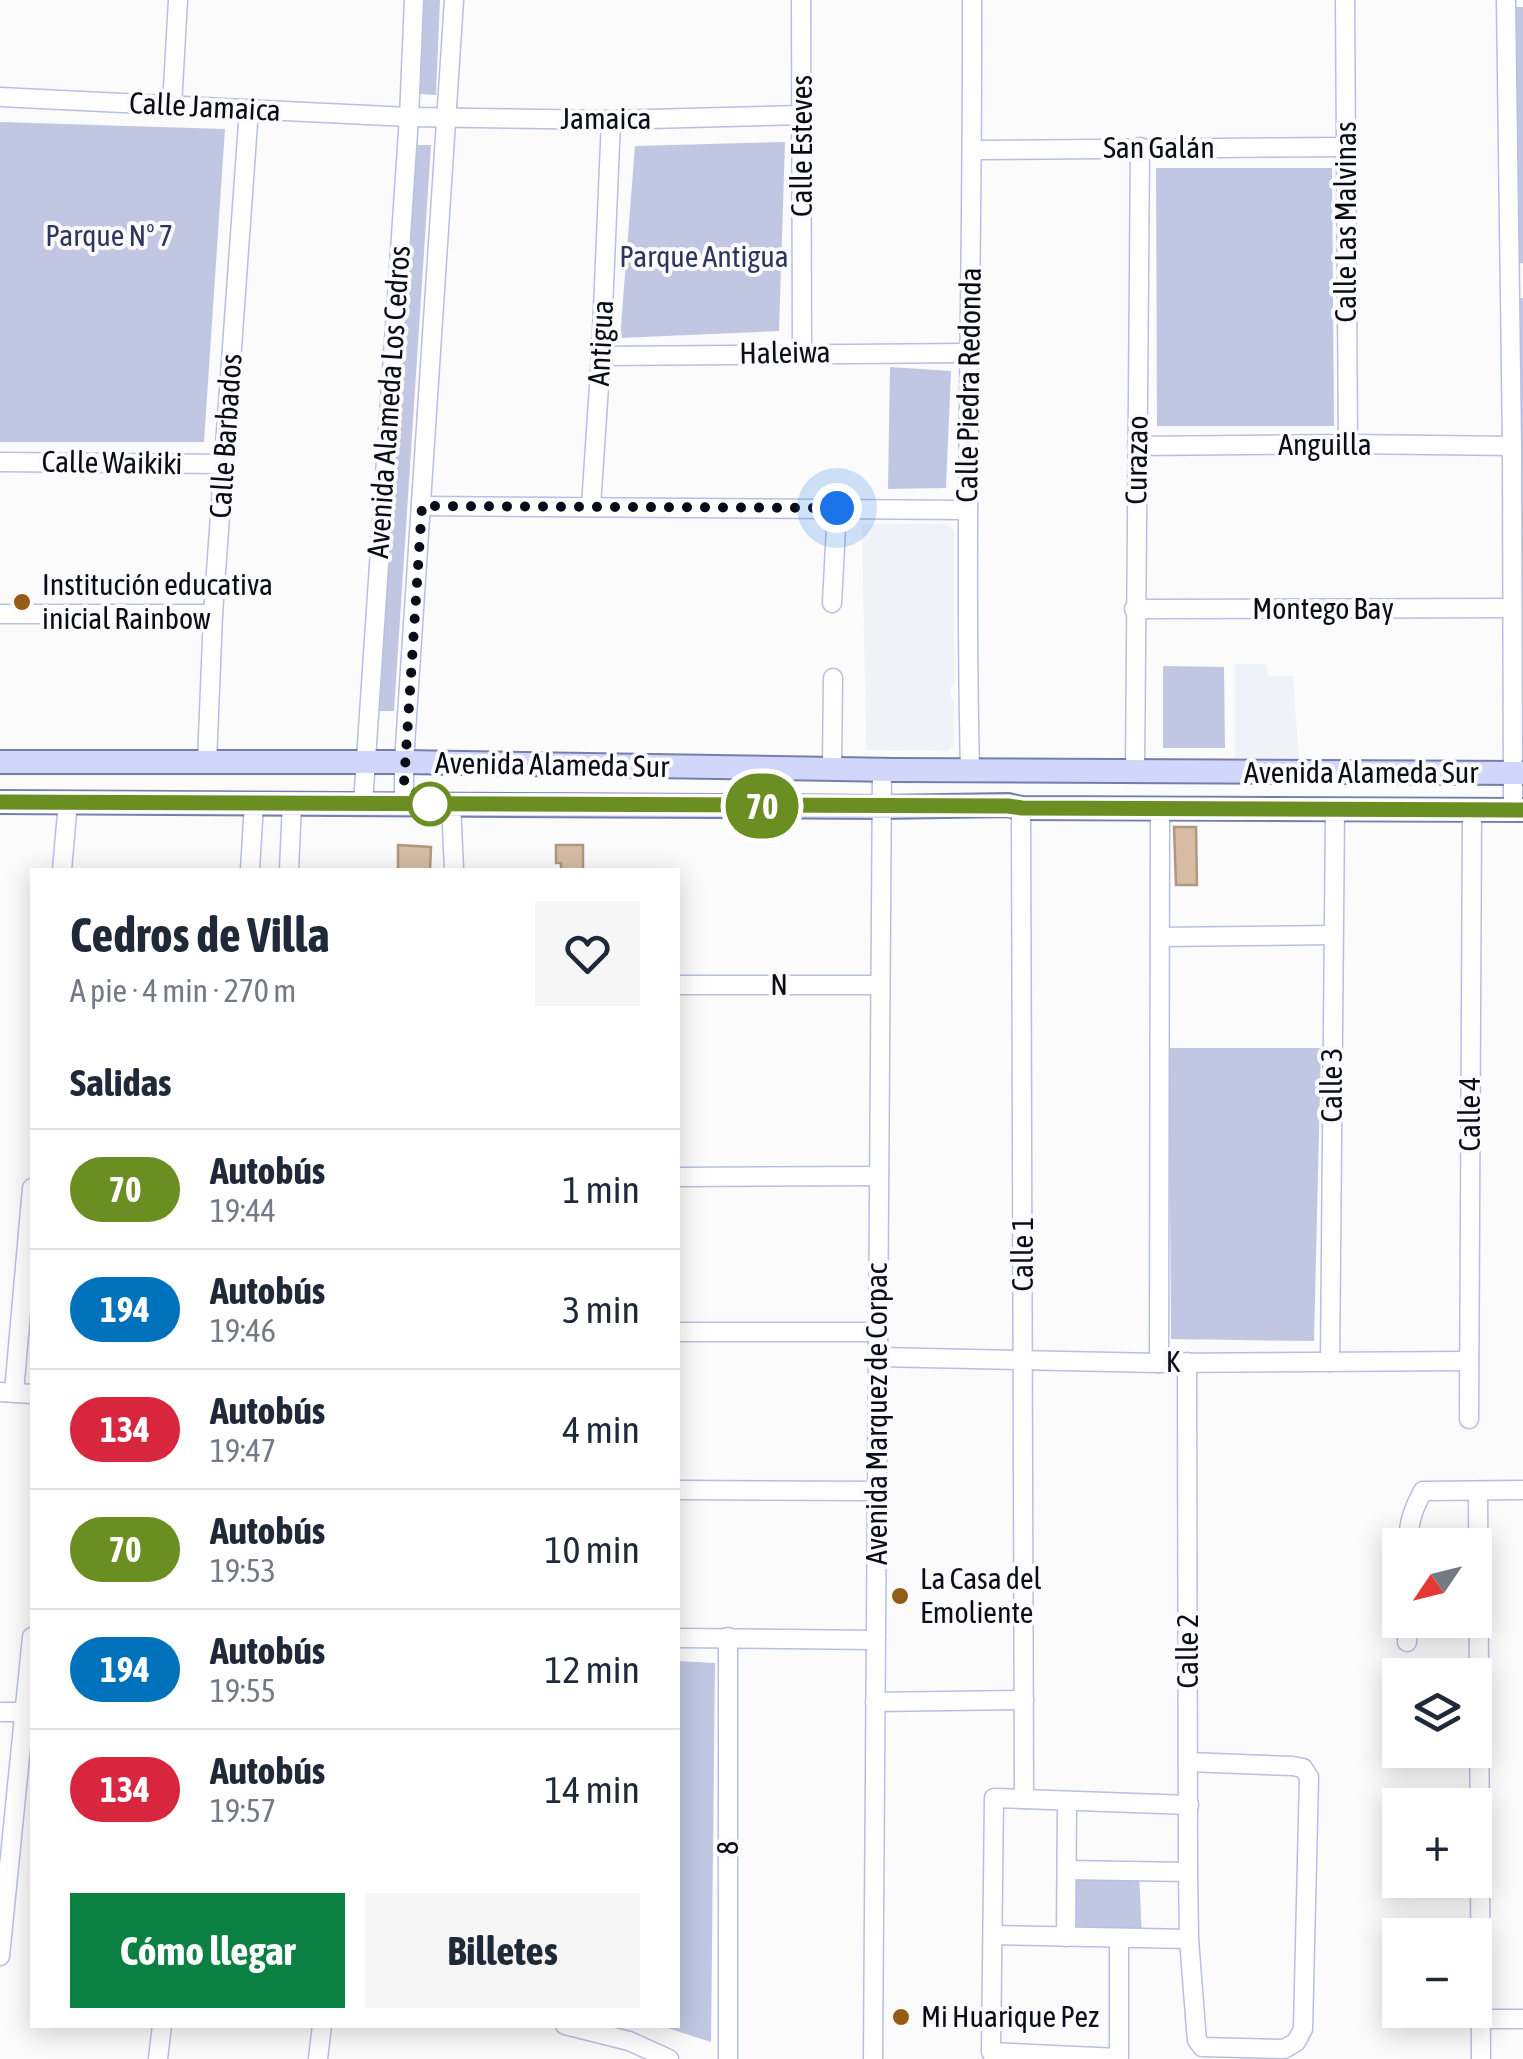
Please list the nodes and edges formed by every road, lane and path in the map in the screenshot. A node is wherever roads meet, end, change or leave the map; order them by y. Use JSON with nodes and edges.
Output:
{"nodes":[{"id":1,"x":178,"y":0,"type":"edge"},
{"id":2,"x":414,"y":0,"type":"edge"},
{"id":3,"x":454,"y":0,"type":"edge"},
{"id":4,"x":801,"y":0,"type":"edge"},
{"id":5,"x":972,"y":0,"type":"edge"},
{"id":6,"x":1345,"y":0,"type":"edge"},
{"id":7,"x":1506,"y":0,"type":"edge"},
{"id":8,"x":0,"y":98,"type":"edge"},
{"id":9,"x":172,"y":106,"type":"junction"},
{"id":10,"x":249,"y":110,"type":"junction"},
{"id":11,"x":802,"y":115,"type":"junction"},
{"id":12,"x":409,"y":117,"type":"junction"},
{"id":13,"x":445,"y":118,"type":"junction"},
{"id":14,"x":612,"y":120,"type":"junction"},
{"id":15,"x":1140,"y":147,"type":"junction"},
{"id":16,"x":1345,"y":148,"type":"junction"},
{"id":17,"x":973,"y":150,"type":"junction"},
{"id":18,"x":1516,"y":282,"type":"edge"},
{"id":19,"x":802,"y":353,"type":"junction"},
{"id":20,"x":968,"y":353,"type":"junction"},
{"id":21,"x":602,"y":356,"type":"junction"},
{"id":22,"x":1348,"y":444,"type":"junction"},
{"id":23,"x":1138,"y":446,"type":"junction"},
{"id":24,"x":1512,"y":446,"type":"junction"},
{"id":25,"x":0,"y":462,"type":"edge"},
{"id":26,"x":224,"y":464,"type":"junction"},
{"id":27,"x":422,"y":506,"type":"junction"},
{"id":28,"x":591,"y":506,"type":"junction"},
{"id":29,"x":837,"y":508,"type":"junction"},
{"id":30,"x":967,"y":510,"type":"junction"},
{"id":31,"x":832,"y":603,"type":"dead end"},
{"id":32,"x":1511,"y":608,"type":"junction"},
{"id":33,"x":1134,"y":609,"type":"junction"},
{"id":34,"x":0,"y":614,"type":"edge"},
{"id":35,"x":213,"y":614,"type":"junction"},
{"id":36,"x":833,"y":678,"type":"dead end"},
{"id":37,"x":0,"y":762,"type":"edge"},
{"id":38,"x":207,"y":762,"type":"junction"},
{"id":39,"x":366,"y":762,"type":"junction"},
{"id":40,"x":404,"y":762,"type":"junction"},
{"id":41,"x":832,"y":769,"type":"junction"},
{"id":42,"x":882,"y":770,"type":"junction"},
{"id":43,"x":970,"y":771,"type":"junction"},
{"id":44,"x":1134,"y":772,"type":"junction"},
{"id":45,"x":1518,"y":774,"type":"edge"},
{"id":46,"x":0,"y":802,"type":"edge"},
{"id":47,"x":68,"y":802,"type":"junction"},
{"id":48,"x":254,"y":803,"type":"junction"},
{"id":49,"x":292,"y":804,"type":"junction"},
{"id":50,"x":363,"y":804,"type":"junction"},
{"id":51,"x":404,"y":804,"type":"junction"},
{"id":52,"x":451,"y":804,"type":"junction"},
{"id":53,"x":882,"y":807,"type":"junction"},
{"id":54,"x":1022,"y":808,"type":"junction"},
{"id":55,"x":1160,"y":808,"type":"junction"},
{"id":56,"x":1335,"y":809,"type":"junction"},
{"id":57,"x":1472,"y":810,"type":"junction"},
{"id":58,"x":1518,"y":810,"type":"edge"},
{"id":59,"x":62,"y":868,"type":"edge"},
{"id":60,"x":250,"y":868,"type":"edge"},
{"id":61,"x":288,"y":868,"type":"edge"},
{"id":62,"x":454,"y":868,"type":"edge"},
{"id":63,"x":1334,"y":935,"type":"junction"},
{"id":64,"x":1160,"y":937,"type":"junction"},
{"id":65,"x":880,"y":985,"type":"junction"},
{"id":66,"x":680,"y":986,"type":"edge"},
{"id":67,"x":879,"y":1176,"type":"junction"},
{"id":68,"x":680,"y":1177,"type":"edge"},
{"id":69,"x":30,"y":1212,"type":"edge"},
{"id":70,"x":680,"y":1332,"type":"edge"},
{"id":71,"x":878,"y":1332,"type":"junction"},
{"id":72,"x":878,"y":1358,"type":"junction"},
{"id":73,"x":1024,"y":1360,"type":"junction"},
{"id":74,"x":1469,"y":1360,"type":"junction"},
{"id":75,"x":1159,"y":1362,"type":"junction"},
{"id":76,"x":1187,"y":1362,"type":"junction"},
{"id":77,"x":1330,"y":1362,"type":"junction"},
{"id":78,"x":15,"y":1393,"type":"edge"},
{"id":79,"x":1469,"y":1419,"type":"dead end"},
{"id":80,"x":680,"y":1490,"type":"edge"},
{"id":81,"x":876,"y":1490,"type":"junction"},
{"id":82,"x":1523,"y":1490,"type":"edge"},
{"id":83,"x":1478,"y":1491,"type":"junction"},
{"id":84,"x":1408,"y":1528,"type":"edge"},
{"id":85,"x":680,"y":1638,"type":"edge"},
{"id":86,"x":728,"y":1638,"type":"junction"},
{"id":87,"x":1408,"y":1638,"type":"edge"},
{"id":88,"x":876,"y":1640,"type":"junction"},
{"id":89,"x":1408,"y":1642,"type":"dead end"},
{"id":90,"x":30,"y":1654,"type":"edge"},
{"id":91,"x":1024,"y":1700,"type":"junction"},
{"id":92,"x":875,"y":1702,"type":"junction"},
{"id":93,"x":0,"y":1712,"type":"edge"},
{"id":94,"x":23,"y":1712,"type":"junction"},
{"id":95,"x":1188,"y":1762,"type":"junction"},
{"id":96,"x":1024,"y":1799,"type":"junction"},
{"id":97,"x":1068,"y":1801,"type":"junction"},
{"id":98,"x":1189,"y":1804,"type":"junction"},
{"id":99,"x":1067,"y":1870,"type":"junction"},
{"id":100,"x":1188,"y":1872,"type":"junction"},
{"id":101,"x":1481,"y":1918,"type":"edge"},
{"id":102,"x":993,"y":1935,"type":"junction"},
{"id":103,"x":1066,"y":1937,"type":"junction"},
{"id":104,"x":1119,"y":1938,"type":"junction"},
{"id":105,"x":1189,"y":1939,"type":"junction"},
{"id":106,"x":0,"y":1956,"type":"edge"},
{"id":107,"x":1492,"y":2019,"type":"edge"},
{"id":108,"x":1523,"y":2019,"type":"edge"},
{"id":109,"x":162,"y":2028,"type":"edge"},
{"id":110,"x":322,"y":2028,"type":"edge"},
{"id":111,"x":577,"y":2028,"type":"edge"},
{"id":112,"x":1482,"y":2028,"type":"edge"},
{"id":113,"x":1037,"y":2057,"type":"edge"},
{"id":114,"x":158,"y":2059,"type":"edge"},
{"id":115,"x":318,"y":2059,"type":"edge"},
{"id":116,"x":669,"y":2059,"type":"edge"},
{"id":117,"x":728,"y":2059,"type":"edge"},
{"id":118,"x":873,"y":2059,"type":"edge"},
{"id":119,"x":1480,"y":2059,"type":"edge"}],
"edges":[{"from":1,"to":9,"type":"street"},
{"from":2,"to":12,"type":"street","name":"Avenida Alameda Los Cedros"},
{"from":3,"to":13,"type":"street","name":"Avenida Alameda Los Cedros"},
{"from":4,"to":11,"type":"street","name":"Calle Esteves"},
{"from":5,"to":17,"type":"street","name":"Calle Piedra Redonda"},
{"from":6,"to":16,"type":"street","name":"Calle Las Malvinas"},
{"from":7,"to":18,"type":"street"},
{"from":8,"to":9,"type":"street","name":"Calle Jamaica"},
{"from":9,"to":10,"type":"street","name":"Calle Jamaica"},
{"from":10,"to":12,"type":"street","name":"Calle Jamaica"},
{"from":10,"to":26,"type":"street","name":"Calle Barbados"},
{"from":11,"to":14,"type":"street","name":"Jamaica"},
{"from":11,"to":19,"type":"street","name":"Calle Esteves"},
{"from":12,"to":13,"type":"street","name":"Jamaica"},
{"from":12,"to":39,"type":"street","name":"Avenida Alameda Los Cedros"},
{"from":13,"to":14,"type":"street","name":"Jamaica"},
{"from":13,"to":27,"type":"street","name":"Avenida Alameda Los Cedros"},
{"from":14,"to":21,"type":"street","name":"Antigua"},
{"from":15,"to":16,"type":"street","name":"San Galán"},
{"from":15,"to":17,"type":"street","name":"San Galán"},
{"from":15,"to":23,"type":"street","name":"Curazao"},
{"from":16,"to":22,"type":"street","name":"Calle Las Malvinas"},
{"from":17,"to":20,"type":"street","name":"Calle Piedra Redonda"},
{"from":18,"to":24,"type":"street"},
{"from":19,"to":20,"type":"street","name":"Haleiwa"},
{"from":19,"to":21,"type":"street","name":"Haleiwa"},
{"from":20,"to":30,"type":"street","name":"Calle Piedra Redonda"},
{"from":21,"to":28,"type":"street","name":"Antigua"},
{"from":22,"to":23,"type":"street","name":"Anguilla"},
{"from":22,"to":24,"type":"street","name":"Anguilla"},
{"from":23,"to":33,"type":"street","name":"Curazao"},
{"from":24,"to":32,"type":"street"},
{"from":25,"to":26,"type":"street","name":"Calle Waikiki"},
{"from":26,"to":35,"type":"street","name":"Calle Barbados"},
{"from":27,"to":28,"type":"street"},
{"from":27,"to":40,"type":"street","name":"Avenida Alameda Los Cedros"},
{"from":28,"to":29,"type":"street"},
{"from":29,"to":30,"type":"street"},
{"from":29,"to":31,"type":"street"},
{"from":30,"to":43,"type":"street","name":"Calle Piedra Redonda"},
{"from":32,"to":33,"type":"street","name":"Montego Bay"},
{"from":32,"to":45,"type":"street"},
{"from":33,"to":44,"type":"street","name":"Curazao"},
{"from":34,"to":35,"type":"street"},
{"from":35,"to":38,"type":"street","name":"Calle Barbados"},
{"from":36,"to":41,"type":"street"},
{"from":37,"to":38,"type":"main road","name":"Avenida Alameda Sur"},
{"from":38,"to":39,"type":"main road","name":"Avenida Alameda Sur"},
{"from":39,"to":40,"type":"main road","name":"Avenida Alameda Sur"},
{"from":39,"to":50,"type":"street","name":"Avenida Alameda Los Cedros"},
{"from":40,"to":41,"type":"main road","name":"Avenida Alameda Sur"},
{"from":40,"to":51,"type":"street","name":"Avenida Alameda Los Cedros"},
{"from":41,"to":42,"type":"main road","name":"Avenida Alameda Sur"},
{"from":42,"to":43,"type":"main road","name":"Avenida Alameda Sur"},
{"from":42,"to":53,"type":"street","name":"Avenida Marquez de Corpac"},
{"from":43,"to":44,"type":"main road","name":"Avenida Alameda Sur"},
{"from":44,"to":45,"type":"main road","name":"Avenida Alameda Sur"},
{"from":45,"to":58,"type":"street"},
{"from":46,"to":47,"type":"main road","name":"Avenida Alameda Sur"},
{"from":47,"to":48,"type":"main road","name":"Avenida Alameda Sur"},
{"from":47,"to":59,"type":"street"},
{"from":48,"to":49,"type":"main road","name":"Avenida Alameda Sur"},
{"from":48,"to":60,"type":"street"},
{"from":49,"to":50,"type":"main road","name":"Avenida Alameda Sur"},
{"from":49,"to":61,"type":"street"},
{"from":50,"to":51,"type":"main road","name":"Avenida Alameda Sur"},
{"from":51,"to":52,"type":"main road","name":"Avenida Alameda Sur"},
{"from":52,"to":53,"type":"main road","name":"Avenida Alameda Sur"},
{"from":52,"to":62,"type":"street"},
{"from":53,"to":54,"type":"main road","name":"Avenida Alameda Sur"},
{"from":53,"to":65,"type":"street","name":"Avenida Marquez de Corpac"},
{"from":54,"to":55,"type":"main road","name":"Avenida Alameda Sur"},
{"from":54,"to":73,"type":"street","name":"Calle 1"},
{"from":55,"to":56,"type":"main road","name":"Avenida Alameda Sur"},
{"from":55,"to":64,"type":"street"},
{"from":56,"to":57,"type":"main road","name":"Avenida Alameda Sur"},
{"from":56,"to":63,"type":"street","name":"Calle 3"},
{"from":57,"to":58,"type":"main road","name":"Avenida Alameda Sur"},
{"from":57,"to":74,"type":"street","name":"Calle 4"},
{"from":63,"to":64,"type":"street"},
{"from":63,"to":77,"type":"street","name":"Calle 3"},
{"from":64,"to":75,"type":"street"},
{"from":65,"to":66,"type":"street","name":"N"},
{"from":65,"to":67,"type":"street","name":"Avenida Marquez de Corpac"},
{"from":67,"to":68,"type":"street"},
{"from":67,"to":71,"type":"street","name":"Avenida Marquez de Corpac"},
{"from":69,"to":78,"type":"street"},
{"from":70,"to":71,"type":"street"},
{"from":71,"to":72,"type":"street","name":"Avenida Marquez de Corpac"},
{"from":72,"to":73,"type":"street","name":"K"},
{"from":72,"to":81,"type":"street","name":"Avenida Marquez de Corpac"},
{"from":73,"to":75,"type":"street","name":"K"},
{"from":73,"to":91,"type":"street","name":"Calle 1"},
{"from":74,"to":77,"type":"street","name":"K"},
{"from":74,"to":79,"type":"street","name":"Calle 4"},
{"from":75,"to":76,"type":"street","name":"K"},
{"from":76,"to":77,"type":"street","name":"K"},
{"from":76,"to":95,"type":"street","name":"Calle 2"},
{"from":80,"to":81,"type":"street"},
{"from":81,"to":88,"type":"street","name":"Avenida Marquez de Corpac"},
{"from":82,"to":83,"type":"street"},
{"from":83,"to":84,"type":"street"},
{"from":83,"to":101,"type":"street"},
{"from":85,"to":86,"type":"street"},
{"from":86,"to":88,"type":"street"},
{"from":86,"to":117,"type":"street","name":"8"},
{"from":87,"to":89,"type":"street"},
{"from":88,"to":92,"type":"street","name":"Avenida Marquez de Corpac"},
{"from":90,"to":94,"type":"street"},
{"from":91,"to":92,"type":"street"},
{"from":91,"to":96,"type":"street","name":"Calle 1"},
{"from":92,"to":118,"type":"street","name":"Avenida Marquez de Corpac"},
{"from":93,"to":94,"type":"street"},
{"from":94,"to":106,"type":"street"},
{"from":95,"to":98,"type":"street","name":"Calle 2"},
{"from":95,"to":105,"type":"street","name":"Calle 2"},
{"from":96,"to":97,"type":"street"},
{"from":96,"to":102,"type":"street"},
{"from":97,"to":98,"type":"street"},
{"from":97,"to":99,"type":"street"},
{"from":98,"to":100,"type":"street","name":"Calle 2"},
{"from":99,"to":100,"type":"street"},
{"from":99,"to":103,"type":"street"},
{"from":100,"to":105,"type":"street","name":"Calle 2"},
{"from":102,"to":103,"type":"street"},
{"from":102,"to":113,"type":"street"},
{"from":103,"to":104,"type":"street"},
{"from":104,"to":105,"type":"street"},
{"from":104,"to":113,"type":"street"},
{"from":107,"to":108,"type":"street"},
{"from":109,"to":114,"type":"street"},
{"from":110,"to":115,"type":"street"},
{"from":111,"to":116,"type":"street"},
{"from":112,"to":119,"type":"street"}]}
